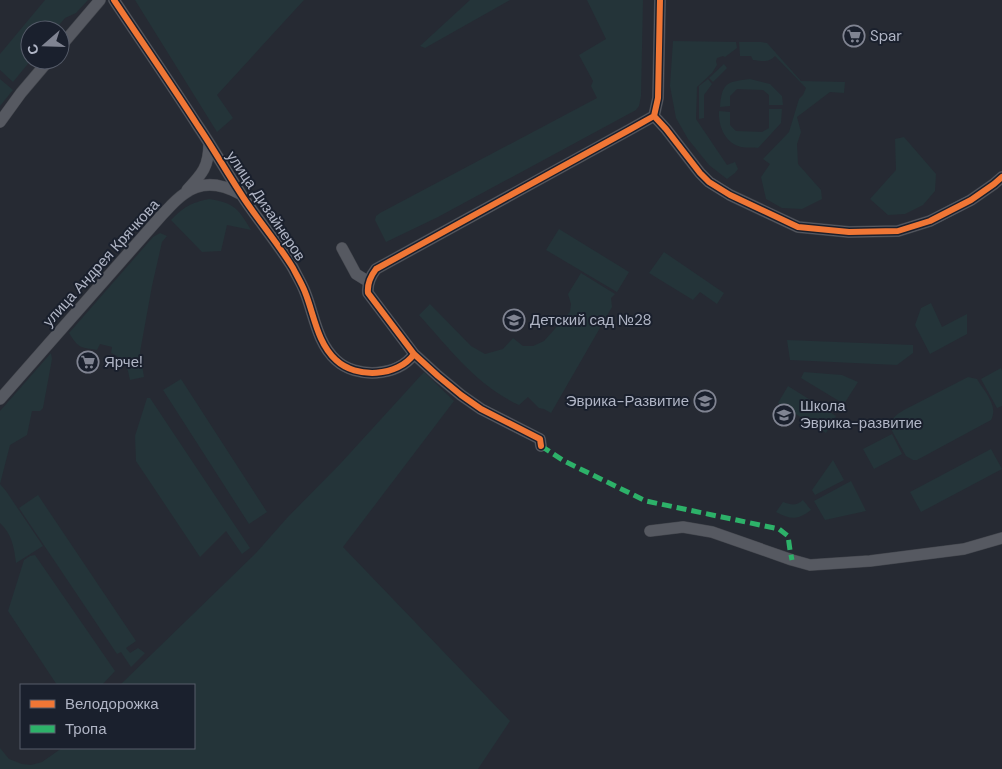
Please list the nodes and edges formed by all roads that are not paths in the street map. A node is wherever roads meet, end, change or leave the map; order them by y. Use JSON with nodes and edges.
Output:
{"nodes":[{"id":1,"x":100,"y":0,"type":"edge"},
{"id":2,"x":114,"y":0,"type":"edge"},
{"id":3,"x":660,"y":0,"type":"edge"},
{"id":4,"x":70,"y":35,"type":"edge"},
{"id":5,"x":41,"y":70,"type":"edge"},
{"id":6,"x":654,"y":116,"type":"junction"},
{"id":7,"x":0,"y":122,"type":"edge"},
{"id":8,"x":208,"y":142,"type":"junction"},
{"id":9,"x":1002,"y":177,"type":"edge"},
{"id":10,"x":184,"y":194,"type":"junction"},
{"id":11,"x":242,"y":195,"type":"junction"},
{"id":12,"x":342,"y":248,"type":"dead end"},
{"id":13,"x":369,"y":282,"type":"junction"},
{"id":14,"x":414,"y":354,"type":"junction"},
{"id":15,"x":0,"y":399,"type":"edge"},
{"id":16,"x":541,"y":446,"type":"dead end"},
{"id":17,"x":650,"y":531,"type":"dead end"},
{"id":18,"x":1002,"y":538,"type":"edge"}],
"edges":[{"from":1,"to":4,"type":"street"},
{"from":2,"to":8,"type":"street","name":"улица Дизайнеров"},
{"from":3,"to":6,"type":"street"},
{"from":5,"to":7,"type":"street"},
{"from":6,"to":9,"type":"street"},
{"from":6,"to":13,"type":"street"},
{"from":8,"to":10,"type":"street"},
{"from":8,"to":11,"type":"street","name":"улица Дизайнеров"},
{"from":10,"to":11,"type":"street","name":"улица Андрея Крячкова"},
{"from":10,"to":15,"type":"street","name":"улица Андрея Крячкова"},
{"from":11,"to":14,"type":"street","name":"улица Дизайнеров"},
{"from":12,"to":13,"type":"street"},
{"from":13,"to":14,"type":"street"},
{"from":14,"to":16,"type":"street"},
{"from":17,"to":18,"type":"street"}]}
